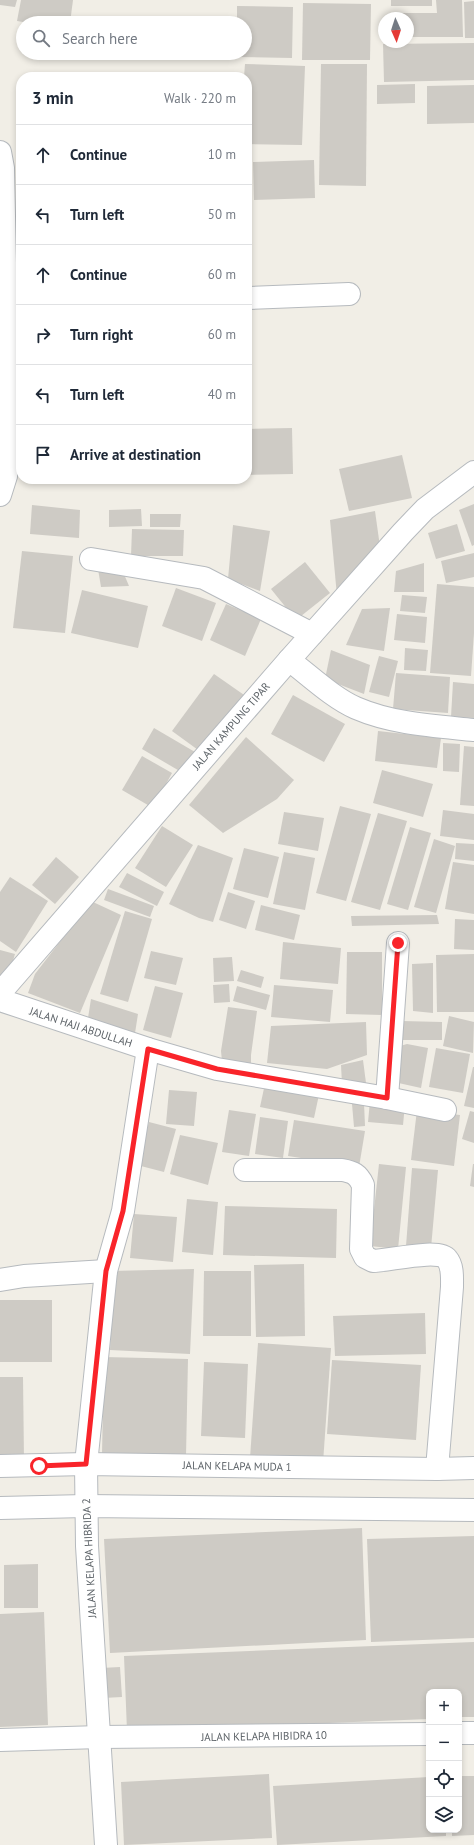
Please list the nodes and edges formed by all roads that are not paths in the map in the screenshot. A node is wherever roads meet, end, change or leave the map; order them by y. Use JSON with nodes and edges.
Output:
{"nodes":[{"id":1,"x":0,"y":152,"type":"edge"},
{"id":2,"x":349,"y":294,"type":"dead end"},
{"id":3,"x":252,"y":298,"type":"edge"},
{"id":4,"x":9,"y":309,"type":"edge"},
{"id":5,"x":474,"y":472,"type":"edge"},
{"id":6,"x":0,"y":495,"type":"edge"},
{"id":7,"x":91,"y":559,"type":"dead end"},
{"id":8,"x":312,"y":634,"type":"junction"},
{"id":9,"x":289,"y":660,"type":"junction"},
{"id":10,"x":474,"y":730,"type":"edge"},
{"id":11,"x":398,"y":943,"type":"dead end"},
{"id":12,"x":0,"y":993,"type":"edge"},
{"id":13,"x":0,"y":1000,"type":"edge"},
{"id":14,"x":148,"y":1049,"type":"junction"},
{"id":15,"x":387,"y":1098,"type":"junction"},
{"id":16,"x":444,"y":1110,"type":"dead end"},
{"id":17,"x":245,"y":1170,"type":"dead end"},
{"id":18,"x":106,"y":1271,"type":"junction"},
{"id":19,"x":0,"y":1280,"type":"edge"},
{"id":20,"x":86,"y":1464,"type":"junction"},
{"id":21,"x":0,"y":1466,"type":"edge"},
{"id":22,"x":474,"y":1468,"type":"edge"},
{"id":23,"x":437,"y":1469,"type":"junction"},
{"id":24,"x":85,"y":1506,"type":"junction"},
{"id":25,"x":0,"y":1508,"type":"edge"},
{"id":26,"x":474,"y":1510,"type":"edge"},
{"id":27,"x":462,"y":1733,"type":"edge"},
{"id":28,"x":474,"y":1733,"type":"edge"},
{"id":29,"x":426,"y":1734,"type":"edge"},
{"id":30,"x":100,"y":1737,"type":"junction"},
{"id":31,"x":0,"y":1740,"type":"edge"},
{"id":32,"x":106,"y":1845,"type":"edge"}],
"edges":[{"from":1,"to":4,"type":"street"},
{"from":2,"to":3,"type":"street"},
{"from":4,"to":6,"type":"street"},
{"from":5,"to":8,"type":"street","name":"JALAN KAMPUNG TIPAR"},
{"from":7,"to":8,"type":"street"},
{"from":8,"to":9,"type":"street","name":"JALAN KAMPUNG TIPAR"},
{"from":9,"to":10,"type":"street"},
{"from":9,"to":12,"type":"street","name":"JALAN KAMPUNG TIPAR"},
{"from":11,"to":15,"type":"street"},
{"from":13,"to":14,"type":"street","name":"JALAN HAJI ABDULLAH"},
{"from":14,"to":15,"type":"street","name":"JALAN HAJI ABDULLAH"},
{"from":14,"to":18,"type":"street","name":"JALAN KELAPA HIBRIDA 2"},
{"from":15,"to":16,"type":"street","name":"JALAN HAJI ABDULLAH"},
{"from":17,"to":23,"type":"street"},
{"from":18,"to":19,"type":"street"},
{"from":18,"to":20,"type":"street","name":"JALAN KELAPA HIBRIDA 2"},
{"from":20,"to":21,"type":"street","name":"JALAN KELAPA MUDA 1"},
{"from":20,"to":23,"type":"street","name":"JALAN KELAPA MUDA 1"},
{"from":20,"to":24,"type":"street","name":"JALAN KELAPA HIBRIDA 2"},
{"from":22,"to":23,"type":"street","name":"JALAN KELAPA MUDA 1"},
{"from":24,"to":25,"type":"street"},
{"from":24,"to":26,"type":"street"},
{"from":24,"to":30,"type":"street","name":"JALAN KELAPA HIBRIDA 2"},
{"from":27,"to":28,"type":"street"},
{"from":29,"to":30,"type":"street","name":"JALAN KELAPA HIBIDRA 10"},
{"from":30,"to":31,"type":"street","name":"JALAN KELAPA HIBIDRA 10"},
{"from":30,"to":32,"type":"street","name":"JALAN KELAPA HIBRIDA 2"}]}
